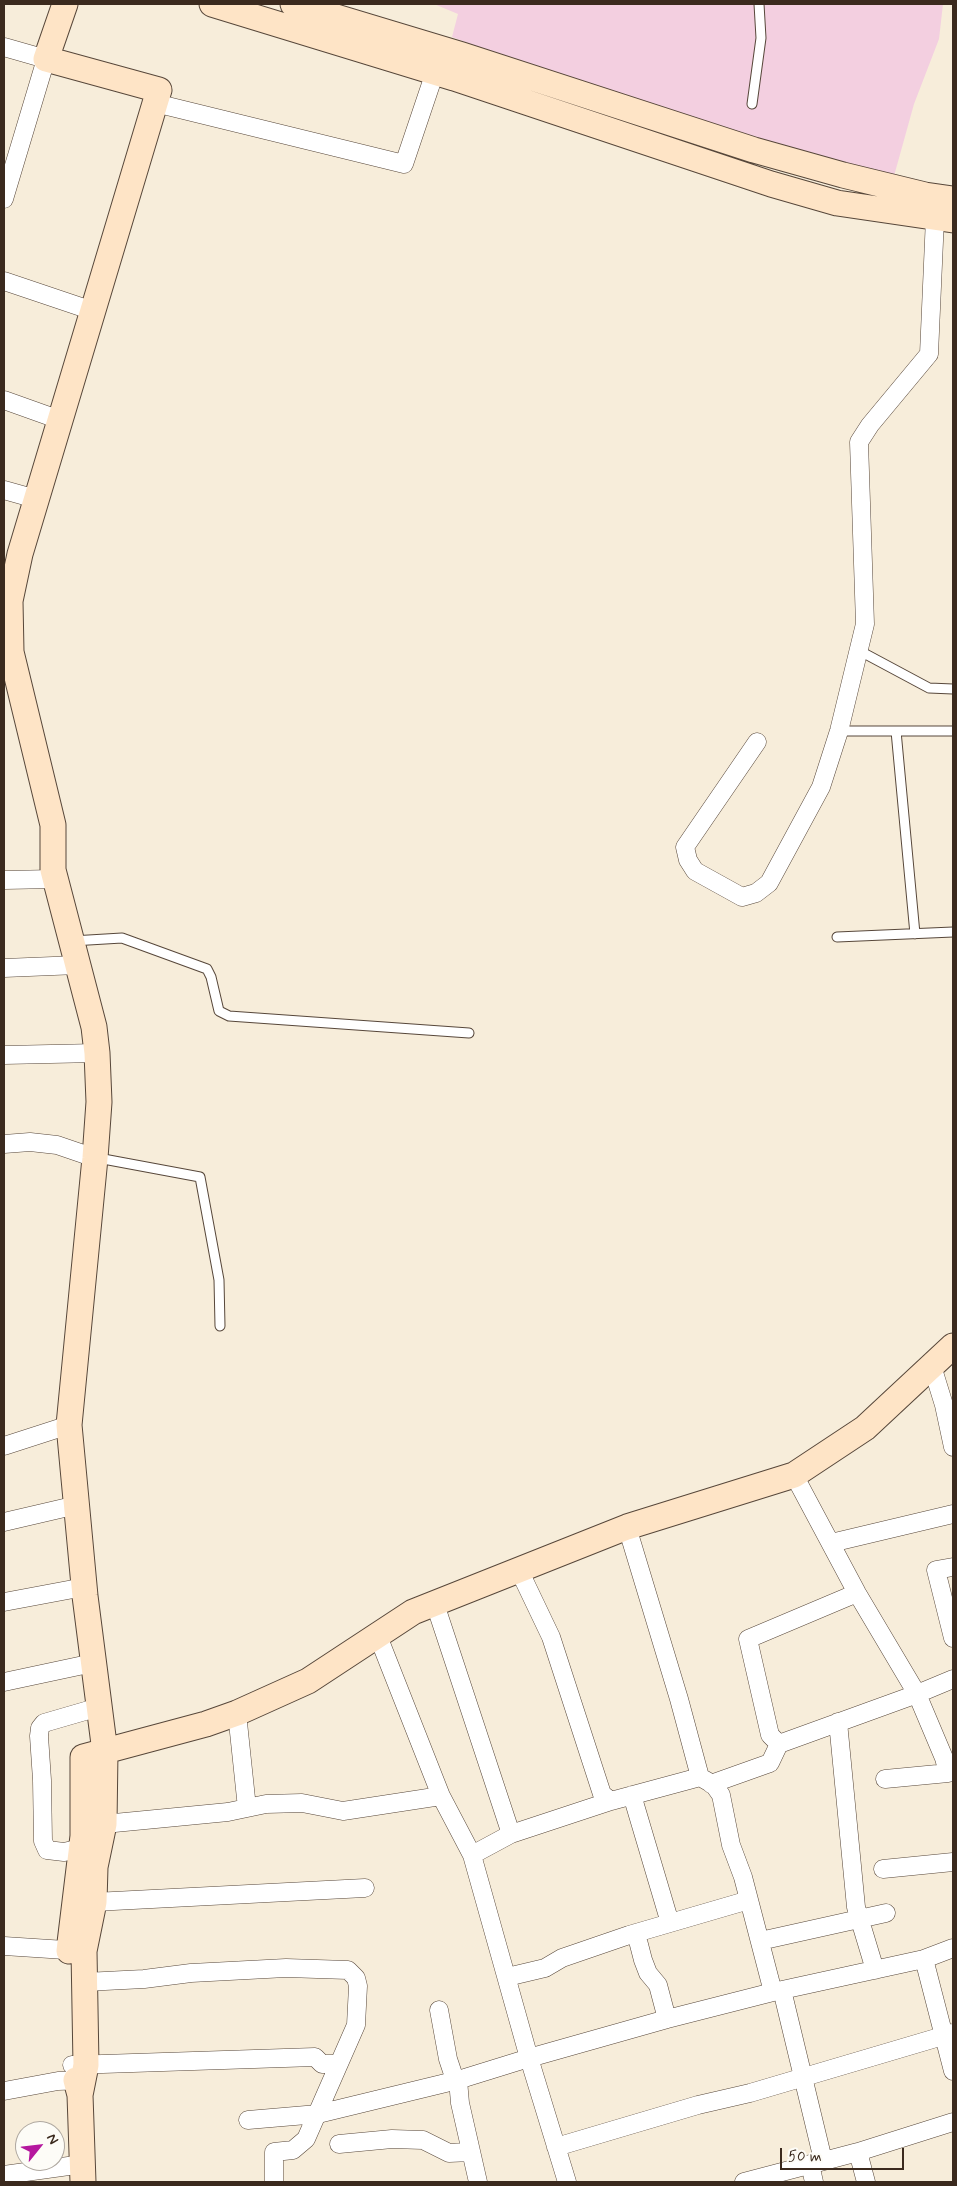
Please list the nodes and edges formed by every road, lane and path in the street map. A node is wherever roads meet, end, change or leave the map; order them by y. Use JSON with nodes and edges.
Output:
{"nodes":[{"id":1,"x":65,"y":4,"type":"edge"},
{"id":2,"x":212,"y":4,"type":"edge"},
{"id":3,"x":293,"y":4,"type":"edge"},
{"id":4,"x":759,"y":4,"type":"edge"},
{"id":5,"x":4,"y":47,"type":"edge"},
{"id":6,"x":46,"y":59,"type":"junction"},
{"id":7,"x":435,"y":72,"type":"junction"},
{"id":8,"x":155,"y":103,"type":"junction"},
{"id":9,"x":752,"y":104,"type":"dead end"},
{"id":10,"x":9,"y":162,"type":"edge"},
{"id":11,"x":4,"y":199,"type":"edge"},
{"id":12,"x":953,"y":199,"type":"edge"},
{"id":13,"x":944,"y":219,"type":"edge"},
{"id":14,"x":4,"y":281,"type":"edge"},
{"id":15,"x":93,"y":311,"type":"junction"},
{"id":16,"x":4,"y":400,"type":"edge"},
{"id":17,"x":60,"y":420,"type":"junction"},
{"id":18,"x":4,"y":490,"type":"edge"},
{"id":19,"x":36,"y":499,"type":"junction"},
{"id":20,"x":858,"y":650,"type":"junction"},
{"id":21,"x":953,"y":689,"type":"edge"},
{"id":22,"x":839,"y":731,"type":"junction"},
{"id":23,"x":896,"y":731,"type":"junction"},
{"id":24,"x":953,"y":731,"type":"edge"},
{"id":25,"x":757,"y":742,"type":"dead end"},
{"id":26,"x":56,"y":879,"type":"junction"},
{"id":27,"x":4,"y":880,"type":"edge"},
{"id":28,"x":953,"y":932,"type":"edge"},
{"id":29,"x":915,"y":934,"type":"junction"},
{"id":30,"x":837,"y":937,"type":"dead end"},
{"id":31,"x":72,"y":941,"type":"junction"},
{"id":32,"x":78,"y":965,"type":"junction"},
{"id":33,"x":4,"y":968,"type":"edge"},
{"id":34,"x":469,"y":1033,"type":"dead end"},
{"id":35,"x":98,"y":1053,"type":"junction"},
{"id":36,"x":4,"y":1056,"type":"edge"},
{"id":37,"x":4,"y":1144,"type":"edge"},
{"id":38,"x":95,"y":1158,"type":"junction"},
{"id":39,"x":220,"y":1326,"type":"dead end"},
{"id":40,"x":953,"y":1346,"type":"edge"},
{"id":41,"x":932,"y":1366,"type":"junction"},
{"id":42,"x":947,"y":1393,"type":"edge"},
{"id":43,"x":69,"y":1425,"type":"junction"},
{"id":44,"x":4,"y":1446,"type":"edge"},
{"id":45,"x":953,"y":1447,"type":"edge"},
{"id":46,"x":794,"y":1475,"type":"junction"},
{"id":47,"x":76,"y":1505,"type":"junction"},
{"id":48,"x":953,"y":1514,"type":"edge"},
{"id":49,"x":4,"y":1522,"type":"edge"},
{"id":50,"x":627,"y":1527,"type":"junction"},
{"id":51,"x":830,"y":1543,"type":"junction"},
{"id":52,"x":953,"y":1567,"type":"edge"},
{"id":53,"x":519,"y":1570,"type":"junction"},
{"id":54,"x":84,"y":1587,"type":"junction"},
{"id":55,"x":857,"y":1593,"type":"junction"},
{"id":56,"x":4,"y":1602,"type":"edge"},
{"id":57,"x":435,"y":1604,"type":"junction"},
{"id":58,"x":378,"y":1636,"type":"junction"},
{"id":59,"x":953,"y":1638,"type":"edge"},
{"id":60,"x":93,"y":1663,"type":"junction"},
{"id":61,"x":953,"y":1680,"type":"edge"},
{"id":62,"x":4,"y":1682,"type":"edge"},
{"id":63,"x":917,"y":1694,"type":"junction"},
{"id":64,"x":99,"y":1707,"type":"junction"},
{"id":65,"x":237,"y":1713,"type":"junction"},
{"id":66,"x":838,"y":1722,"type":"junction"},
{"id":67,"x":779,"y":1744,"type":"junction"},
{"id":68,"x":94,"y":1755,"type":"junction"},
{"id":69,"x":951,"y":1772,"type":"edge"},
{"id":70,"x":885,"y":1779,"type":"dead end"},
{"id":71,"x":706,"y":1780,"type":"junction"},
{"id":72,"x":632,"y":1795,"type":"junction"},
{"id":73,"x":441,"y":1796,"type":"junction"},
{"id":74,"x":610,"y":1801,"type":"junction"},
{"id":75,"x":247,"y":1808,"type":"junction"},
{"id":76,"x":104,"y":1824,"type":"junction"},
{"id":77,"x":510,"y":1834,"type":"junction"},
{"id":78,"x":81,"y":1848,"type":"junction"},
{"id":79,"x":472,"y":1855,"type":"junction"},
{"id":80,"x":953,"y":1862,"type":"edge"},
{"id":81,"x":883,"y":1869,"type":"dead end"},
{"id":82,"x":365,"y":1888,"type":"dead end"},
{"id":83,"x":749,"y":1900,"type":"junction"},
{"id":84,"x":94,"y":1902,"type":"junction"},
{"id":85,"x":886,"y":1913,"type":"dead end"},
{"id":86,"x":859,"y":1919,"type":"junction"},
{"id":87,"x":670,"y":1923,"type":"junction"},
{"id":88,"x":636,"y":1933,"type":"junction"},
{"id":89,"x":760,"y":1941,"type":"junction"},
{"id":90,"x":4,"y":1946,"type":"edge"},
{"id":91,"x":953,"y":1948,"type":"edge"},
{"id":92,"x":77,"y":1950,"type":"junction"},
{"id":93,"x":924,"y":1959,"type":"junction"},
{"id":94,"x":875,"y":1970,"type":"junction"},
{"id":95,"x":507,"y":1977,"type":"junction"},
{"id":96,"x":85,"y":1982,"type":"junction"},
{"id":97,"x":777,"y":1991,"type":"junction"},
{"id":98,"x":439,"y":2010,"type":"dead end"},
{"id":99,"x":667,"y":2019,"type":"junction"},
{"id":100,"x":949,"y":2034,"type":"edge"},
{"id":101,"x":529,"y":2058,"type":"junction"},
{"id":102,"x":338,"y":2064,"type":"junction"},
{"id":103,"x":953,"y":2071,"type":"edge"},
{"id":104,"x":79,"y":2077,"type":"junction"},
{"id":105,"x":802,"y":2077,"type":"junction"},
{"id":106,"x":458,"y":2080,"type":"junction"},
{"id":107,"x":4,"y":2091,"type":"edge"},
{"id":108,"x":318,"y":2114,"type":"junction"},
{"id":109,"x":248,"y":2120,"type":"dead end"},
{"id":110,"x":953,"y":2125,"type":"edge"},
{"id":111,"x":339,"y":2144,"type":"dead end"},
{"id":112,"x":556,"y":2147,"type":"junction"},
{"id":113,"x":471,"y":2152,"type":"junction"},
{"id":114,"x":858,"y":2152,"type":"junction"},
{"id":115,"x":817,"y":2162,"type":"junction"},
{"id":116,"x":83,"y":2173,"type":"edge"},
{"id":117,"x":4,"y":2175,"type":"edge"},
{"id":118,"x":274,"y":2182,"type":"edge"},
{"id":119,"x":478,"y":2182,"type":"edge"},
{"id":120,"x":567,"y":2182,"type":"edge"},
{"id":121,"x":744,"y":2182,"type":"edge"},
{"id":122,"x":814,"y":2182,"type":"edge"},
{"id":123,"x":866,"y":2182,"type":"edge"}],
"edges":[{"from":1,"to":6,"type":"street"},
{"from":2,"to":7,"type":"street"},
{"from":3,"to":12,"type":"street"},
{"from":4,"to":9,"type":"lane"},
{"from":5,"to":6,"type":"street"},
{"from":6,"to":8,"type":"street"},
{"from":6,"to":10,"type":"street"},
{"from":7,"to":8,"type":"street"},
{"from":7,"to":13,"type":"street"},
{"from":8,"to":15,"type":"street"},
{"from":10,"to":11,"type":"street"},
{"from":13,"to":20,"type":"street"},
{"from":14,"to":15,"type":"street"},
{"from":15,"to":17,"type":"street"},
{"from":16,"to":17,"type":"street"},
{"from":17,"to":19,"type":"street"},
{"from":18,"to":19,"type":"street"},
{"from":19,"to":26,"type":"street"},
{"from":20,"to":21,"type":"lane"},
{"from":20,"to":22,"type":"street"},
{"from":22,"to":23,"type":"lane"},
{"from":22,"to":25,"type":"street"},
{"from":23,"to":24,"type":"lane"},
{"from":23,"to":29,"type":"lane"},
{"from":26,"to":27,"type":"street"},
{"from":26,"to":31,"type":"street"},
{"from":28,"to":29,"type":"lane"},
{"from":29,"to":30,"type":"lane"},
{"from":31,"to":32,"type":"street"},
{"from":31,"to":34,"type":"lane"},
{"from":32,"to":33,"type":"street"},
{"from":32,"to":35,"type":"street"},
{"from":35,"to":36,"type":"street"},
{"from":35,"to":38,"type":"street"},
{"from":37,"to":38,"type":"street"},
{"from":38,"to":39,"type":"lane"},
{"from":38,"to":43,"type":"street"},
{"from":40,"to":41,"type":"street"},
{"from":41,"to":42,"type":"street"},
{"from":41,"to":46,"type":"street"},
{"from":42,"to":45,"type":"street"},
{"from":43,"to":44,"type":"street"},
{"from":43,"to":47,"type":"street"},
{"from":46,"to":50,"type":"street"},
{"from":46,"to":51,"type":"street"},
{"from":47,"to":49,"type":"street"},
{"from":47,"to":54,"type":"street"},
{"from":48,"to":51,"type":"street"},
{"from":50,"to":53,"type":"street"},
{"from":50,"to":71,"type":"street"},
{"from":51,"to":55,"type":"street"},
{"from":52,"to":59,"type":"street"},
{"from":53,"to":57,"type":"street"},
{"from":53,"to":74,"type":"street"},
{"from":54,"to":56,"type":"street"},
{"from":54,"to":60,"type":"street"},
{"from":55,"to":63,"type":"street"},
{"from":55,"to":67,"type":"street"},
{"from":57,"to":58,"type":"street"},
{"from":57,"to":77,"type":"street"},
{"from":58,"to":65,"type":"street"},
{"from":58,"to":73,"type":"street"},
{"from":60,"to":62,"type":"street"},
{"from":60,"to":64,"type":"street"},
{"from":61,"to":63,"type":"street"},
{"from":63,"to":66,"type":"street"},
{"from":63,"to":69,"type":"street"},
{"from":64,"to":68,"type":"street"},
{"from":64,"to":78,"type":"street"},
{"from":65,"to":68,"type":"street"},
{"from":65,"to":75,"type":"street"},
{"from":66,"to":67,"type":"street"},
{"from":66,"to":86,"type":"street"},
{"from":67,"to":71,"type":"street"},
{"from":68,"to":76,"type":"street"},
{"from":68,"to":78,"type":"street"},
{"from":69,"to":70,"type":"street"},
{"from":71,"to":72,"type":"street"},
{"from":71,"to":83,"type":"street"},
{"from":72,"to":74,"type":"street"},
{"from":72,"to":87,"type":"street"},
{"from":73,"to":75,"type":"street"},
{"from":73,"to":79,"type":"street"},
{"from":74,"to":77,"type":"street"},
{"from":75,"to":76,"type":"street"},
{"from":76,"to":84,"type":"street"},
{"from":77,"to":79,"type":"street"},
{"from":78,"to":92,"type":"street"},
{"from":79,"to":95,"type":"street"},
{"from":80,"to":81,"type":"street"},
{"from":82,"to":84,"type":"street"},
{"from":83,"to":87,"type":"street"},
{"from":83,"to":89,"type":"street"},
{"from":84,"to":92,"type":"street"},
{"from":85,"to":86,"type":"street"},
{"from":86,"to":89,"type":"street"},
{"from":86,"to":94,"type":"street"},
{"from":87,"to":88,"type":"street"},
{"from":88,"to":95,"type":"street"},
{"from":88,"to":99,"type":"street"},
{"from":89,"to":97,"type":"street"},
{"from":90,"to":92,"type":"street"},
{"from":91,"to":93,"type":"street"},
{"from":92,"to":96,"type":"street"},
{"from":92,"to":104,"type":"street"},
{"from":93,"to":94,"type":"street"},
{"from":93,"to":100,"type":"street"},
{"from":94,"to":97,"type":"street"},
{"from":95,"to":101,"type":"street"},
{"from":96,"to":102,"type":"street"},
{"from":96,"to":104,"type":"street"},
{"from":97,"to":99,"type":"street"},
{"from":97,"to":105,"type":"street"},
{"from":98,"to":106,"type":"street"},
{"from":99,"to":101,"type":"street"},
{"from":100,"to":103,"type":"street"},
{"from":100,"to":105,"type":"street"},
{"from":101,"to":106,"type":"street"},
{"from":101,"to":112,"type":"street"},
{"from":102,"to":104,"type":"street"},
{"from":102,"to":108,"type":"street"},
{"from":104,"to":107,"type":"street"},
{"from":104,"to":116,"type":"street"},
{"from":105,"to":112,"type":"street"},
{"from":105,"to":115,"type":"street"},
{"from":106,"to":108,"type":"street"},
{"from":106,"to":113,"type":"street"},
{"from":108,"to":109,"type":"street"},
{"from":108,"to":118,"type":"street"},
{"from":110,"to":114,"type":"street"},
{"from":111,"to":113,"type":"street"},
{"from":112,"to":120,"type":"street"},
{"from":113,"to":119,"type":"street"},
{"from":114,"to":115,"type":"street"},
{"from":114,"to":123,"type":"street"},
{"from":115,"to":121,"type":"street"},
{"from":115,"to":122,"type":"street"},
{"from":116,"to":117,"type":"street"}]}
